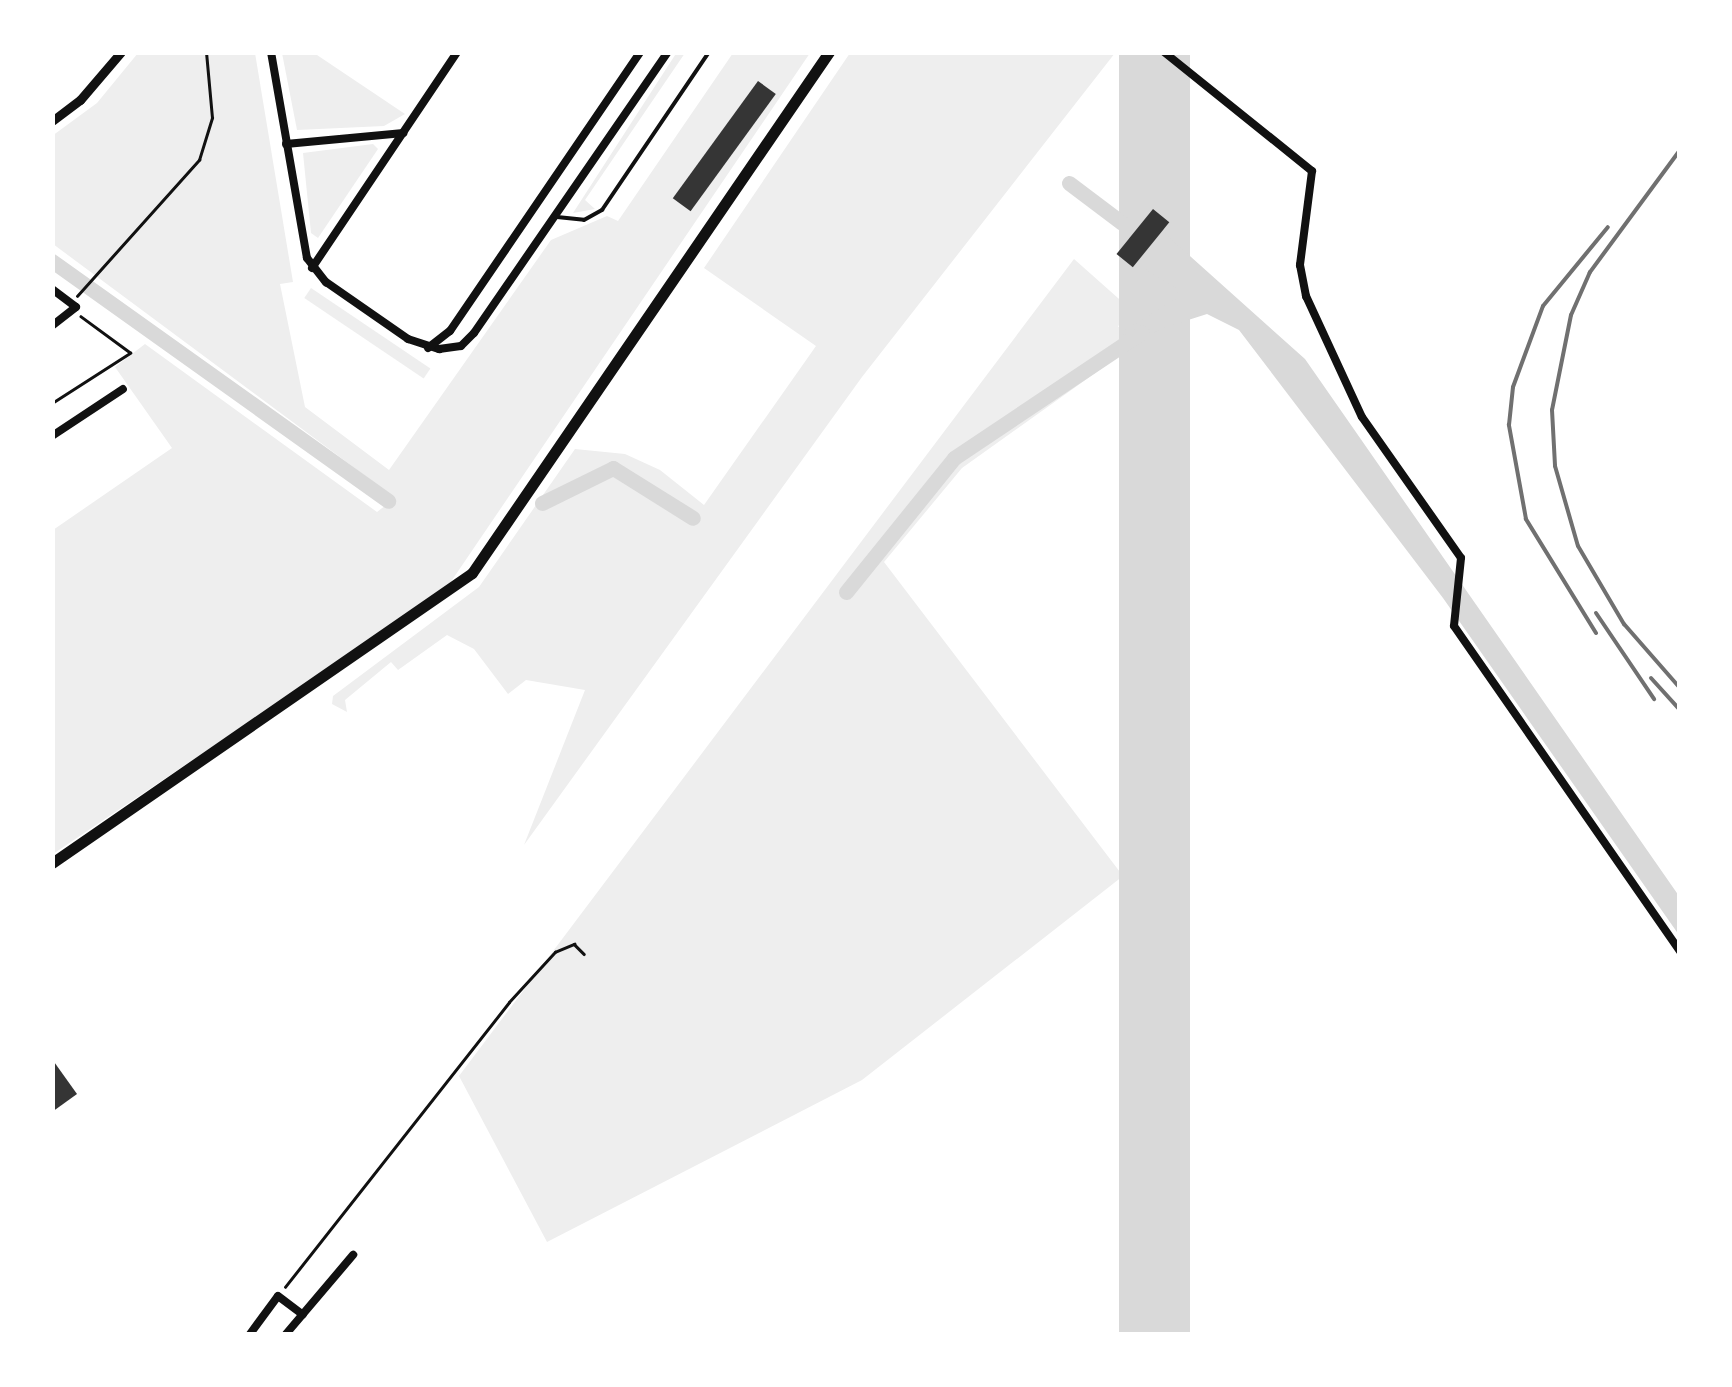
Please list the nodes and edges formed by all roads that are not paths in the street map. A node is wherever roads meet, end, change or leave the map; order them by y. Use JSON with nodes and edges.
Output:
{"nodes":[{"id":1,"x":121,"y":52,"type":"edge"},
{"id":2,"x":271,"y":52,"type":"edge"},
{"id":3,"x":457,"y":52,"type":"edge"},
{"id":4,"x":640,"y":52,"type":"edge"},
{"id":5,"x":668,"y":52,"type":"edge"},
{"id":6,"x":709,"y":52,"type":"edge"},
{"id":7,"x":829,"y":52,"type":"edge"},
{"id":8,"x":1164,"y":52,"type":"edge"},
{"id":9,"x":52,"y":121,"type":"edge"},
{"id":10,"x":403,"y":133,"type":"junction"},
{"id":11,"x":286,"y":144,"type":"junction"},
{"id":12,"x":538,"y":203,"type":"junction"},
{"id":13,"x":557,"y":216,"type":"junction"},
{"id":14,"x":312,"y":268,"type":"junction"},
{"id":15,"x":52,"y":288,"type":"edge"},
{"id":16,"x":52,"y":326,"type":"edge"},
{"id":17,"x":428,"y":348,"type":"junction"},
{"id":18,"x":123,"y":389,"type":"dead end"},
{"id":19,"x":52,"y":436,"type":"edge"},
{"id":20,"x":52,"y":863,"type":"edge"},
{"id":21,"x":1680,"y":952,"type":"edge"},
{"id":22,"x":353,"y":1255,"type":"dead end"},
{"id":23,"x":302,"y":1315,"type":"junction"},
{"id":24,"x":250,"y":1334,"type":"edge"},
{"id":25,"x":286,"y":1334,"type":"edge"}],
"edges":[{"from":1,"to":9,"type":"street"},
{"from":2,"to":11,"type":"street"},
{"from":3,"to":10,"type":"street"},
{"from":4,"to":12,"type":"street"},
{"from":5,"to":13,"type":"street"},
{"from":6,"to":13,"type":"lane"},
{"from":7,"to":20,"type":"main road"},
{"from":8,"to":21,"type":"street"},
{"from":10,"to":11,"type":"street"},
{"from":10,"to":14,"type":"street"},
{"from":11,"to":14,"type":"street"},
{"from":12,"to":13,"type":"street"},
{"from":12,"to":17,"type":"street"},
{"from":13,"to":17,"type":"street"},
{"from":14,"to":17,"type":"street"},
{"from":15,"to":16,"type":"street"},
{"from":18,"to":19,"type":"street"},
{"from":22,"to":23,"type":"street"},
{"from":23,"to":24,"type":"street"},
{"from":23,"to":25,"type":"street"}]}
